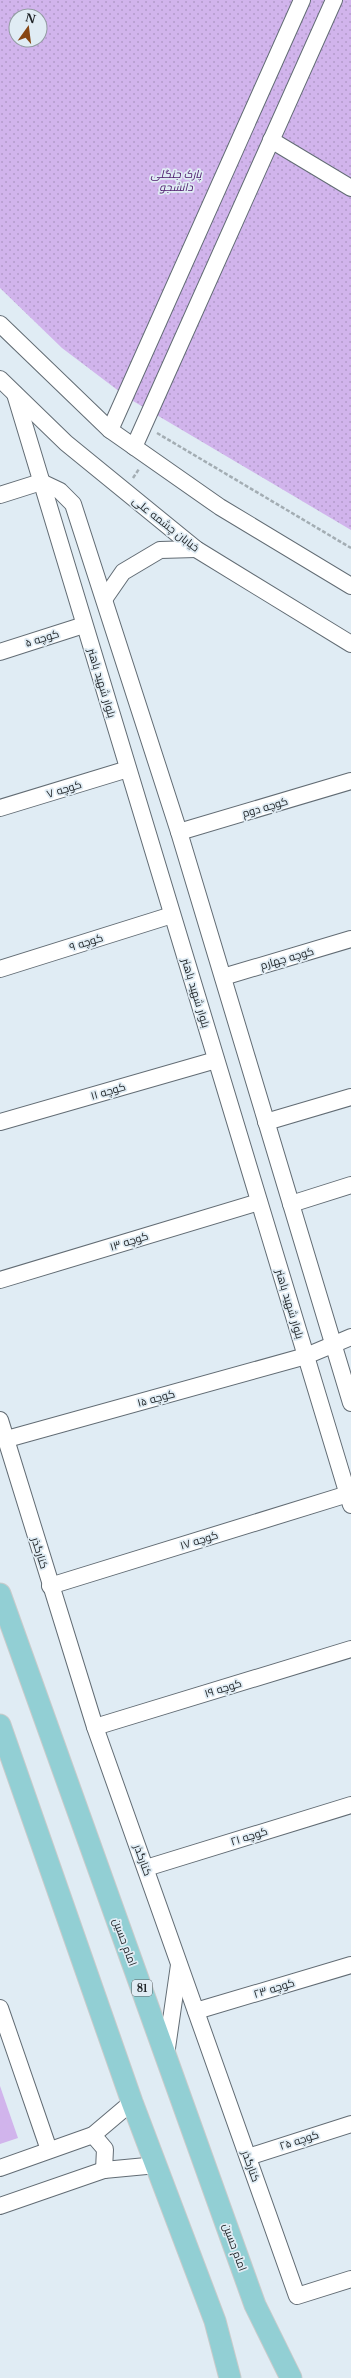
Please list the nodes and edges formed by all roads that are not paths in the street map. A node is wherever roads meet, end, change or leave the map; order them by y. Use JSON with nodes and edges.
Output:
{"nodes":[{"id":1,"x":302,"y":0,"type":"edge"},
{"id":2,"x":334,"y":0,"type":"edge"},
{"id":3,"x":271,"y":140,"type":"junction"},
{"id":4,"x":351,"y":188,"type":"edge"},
{"id":5,"x":0,"y":324,"type":"edge"},
{"id":6,"x":0,"y":378,"type":"edge"},
{"id":7,"x":15,"y":394,"type":"junction"},
{"id":8,"x":110,"y":430,"type":"junction"},
{"id":9,"x":134,"y":447,"type":"junction"},
{"id":10,"x":41,"y":482,"type":"junction"},
{"id":11,"x":0,"y":495,"type":"edge"},
{"id":12,"x":196,"y":549,"type":"junction"},
{"id":13,"x":351,"y":586,"type":"edge"},
{"id":14,"x":104,"y":598,"type":"junction"},
{"id":15,"x":84,"y":625,"type":"junction"},
{"id":16,"x":351,"y":644,"type":"edge"},
{"id":17,"x":0,"y":652,"type":"edge"},
{"id":18,"x":128,"y":769,"type":"junction"},
{"id":19,"x":351,"y":781,"type":"edge"},
{"id":20,"x":0,"y":808,"type":"edge"},
{"id":21,"x":179,"y":832,"type":"junction"},
{"id":22,"x":172,"y":915,"type":"junction"},
{"id":23,"x":351,"y":939,"type":"edge"},
{"id":24,"x":0,"y":969,"type":"edge"},
{"id":25,"x":223,"y":977,"type":"junction"},
{"id":26,"x":216,"y":1060,"type":"junction"},
{"id":27,"x":351,"y":1097,"type":"edge"},
{"id":28,"x":0,"y":1122,"type":"edge"},
{"id":29,"x":266,"y":1122,"type":"junction"},
{"id":30,"x":351,"y":1185,"type":"edge"},
{"id":31,"x":259,"y":1202,"type":"junction"},
{"id":32,"x":291,"y":1204,"type":"junction"},
{"id":33,"x":0,"y":1280,"type":"edge"},
{"id":34,"x":351,"y":1337,"type":"edge"},
{"id":35,"x":334,"y":1345,"type":"junction"},
{"id":36,"x":306,"y":1356,"type":"junction"},
{"id":37,"x":345,"y":1360,"type":"edge"},
{"id":38,"x":351,"y":1403,"type":"edge"},
{"id":39,"x":0,"y":1420,"type":"edge"},
{"id":40,"x":6,"y":1439,"type":"junction"},
{"id":41,"x":349,"y":1500,"type":"edge"},
{"id":42,"x":50,"y":1586,"type":"junction"},
{"id":43,"x":0,"y":1594,"type":"edge"},
{"id":44,"x":351,"y":1649,"type":"edge"},
{"id":45,"x":0,"y":1726,"type":"edge"},
{"id":46,"x":95,"y":1728,"type":"junction"},
{"id":47,"x":351,"y":1805,"type":"edge"},
{"id":48,"x":146,"y":1868,"type":"junction"},
{"id":49,"x":179,"y":1963,"type":"junction"},
{"id":50,"x":351,"y":1964,"type":"edge"},
{"id":51,"x":0,"y":2008,"type":"edge"},
{"id":52,"x":196,"y":2011,"type":"junction"},
{"id":53,"x":166,"y":2054,"type":"junction"},
{"id":54,"x":132,"y":2102,"type":"junction"},
{"id":55,"x":351,"y":2124,"type":"edge"},
{"id":56,"x":93,"y":2135,"type":"junction"},
{"id":57,"x":49,"y":2150,"type":"junction"},
{"id":58,"x":248,"y":2157,"type":"junction"},
{"id":59,"x":157,"y":2165,"type":"junction"},
{"id":60,"x":0,"y":2168,"type":"edge"},
{"id":61,"x":104,"y":2170,"type":"junction"},
{"id":62,"x":0,"y":2206,"type":"edge"},
{"id":63,"x":351,"y":2279,"type":"edge"},
{"id":64,"x":230,"y":2378,"type":"edge"},
{"id":65,"x":291,"y":2378,"type":"edge"}],
"edges":[{"from":1,"to":8,"type":"street"},
{"from":2,"to":3,"type":"street"},
{"from":3,"to":4,"type":"street"},
{"from":3,"to":9,"type":"street"},
{"from":5,"to":8,"type":"street"},
{"from":6,"to":7,"type":"street","name":"خیابان چشمه علی"},
{"from":7,"to":10,"type":"street","name":"بلوار شهید باهنر"},
{"from":7,"to":12,"type":"street","name":"خیابان چشمه علی"},
{"from":8,"to":9,"type":"street"},
{"from":9,"to":13,"type":"street"},
{"from":10,"to":11,"type":"street"},
{"from":10,"to":14,"type":"street"},
{"from":10,"to":15,"type":"street","name":"بلوار شهید باهنر"},
{"from":12,"to":14,"type":"street"},
{"from":12,"to":16,"type":"street","name":"خیابان چشمه علی"},
{"from":14,"to":21,"type":"street"},
{"from":15,"to":17,"type":"street","name":"کوچه ۵"},
{"from":15,"to":18,"type":"street","name":"بلوار شهید باهنر"},
{"from":18,"to":20,"type":"street","name":"کوچه ۷"},
{"from":18,"to":22,"type":"street","name":"بلوار شهید باهنر"},
{"from":19,"to":21,"type":"street","name":"کوچه دوم"},
{"from":21,"to":25,"type":"street"},
{"from":22,"to":24,"type":"street","name":"کوچه ۹"},
{"from":22,"to":26,"type":"street","name":"بلوار شهید باهنر"},
{"from":23,"to":25,"type":"street","name":"کوچه چهارم"},
{"from":25,"to":29,"type":"street"},
{"from":26,"to":28,"type":"street","name":"کوچه ۱۱"},
{"from":26,"to":31,"type":"street","name":"بلوار شهید باهنر"},
{"from":27,"to":29,"type":"street"},
{"from":29,"to":32,"type":"street"},
{"from":30,"to":32,"type":"street"},
{"from":31,"to":33,"type":"street","name":"کوچه ۱۳"},
{"from":31,"to":36,"type":"street","name":"بلوار شهید باهنر"},
{"from":32,"to":35,"type":"street"},
{"from":34,"to":35,"type":"street","name":"کوچه ۱۵"},
{"from":35,"to":36,"type":"street","name":"کوچه ۱۵"},
{"from":35,"to":37,"type":"street"},
{"from":36,"to":37,"type":"street"},
{"from":36,"to":40,"type":"street","name":"کوچه ۱۵"},
{"from":36,"to":41,"type":"street","name":"بلوار شهید باهنر"},
{"from":37,"to":38,"type":"street"},
{"from":39,"to":40,"type":"street","name":"کنارگذر"},
{"from":40,"to":42,"type":"street","name":"کنارگذر"},
{"from":41,"to":42,"type":"street","name":"کوچه ۱۷"},
{"from":42,"to":46,"type":"street","name":"کنارگذر"},
{"from":43,"to":53,"type":"main road","name":"امام حسین","number":"81"},
{"from":44,"to":46,"type":"street","name":"کوچه ۱۹"},
{"from":45,"to":54,"type":"main road"},
{"from":46,"to":48,"type":"street","name":"کنارگذر"},
{"from":47,"to":48,"type":"street","name":"کوچه ۲۱"},
{"from":48,"to":49,"type":"street","name":"کنارگذر"},
{"from":49,"to":52,"type":"street","name":"کنارگذر"},
{"from":49,"to":53,"type":"street"},
{"from":50,"to":52,"type":"street","name":"کوچه ۲۳"},
{"from":51,"to":57,"type":"street"},
{"from":52,"to":58,"type":"street","name":"کنارگذر"},
{"from":53,"to":65,"type":"main road","name":"امام حسین","number":"81"},
{"from":54,"to":56,"type":"street"},
{"from":54,"to":59,"type":"main road"},
{"from":55,"to":58,"type":"street","name":"کوچه ۲۵"},
{"from":56,"to":57,"type":"street"},
{"from":56,"to":61,"type":"street"},
{"from":57,"to":60,"type":"street"},
{"from":58,"to":63,"type":"street","name":"کنارگذر"},
{"from":59,"to":61,"type":"street"},
{"from":59,"to":64,"type":"main road"},
{"from":61,"to":62,"type":"street"}]}
